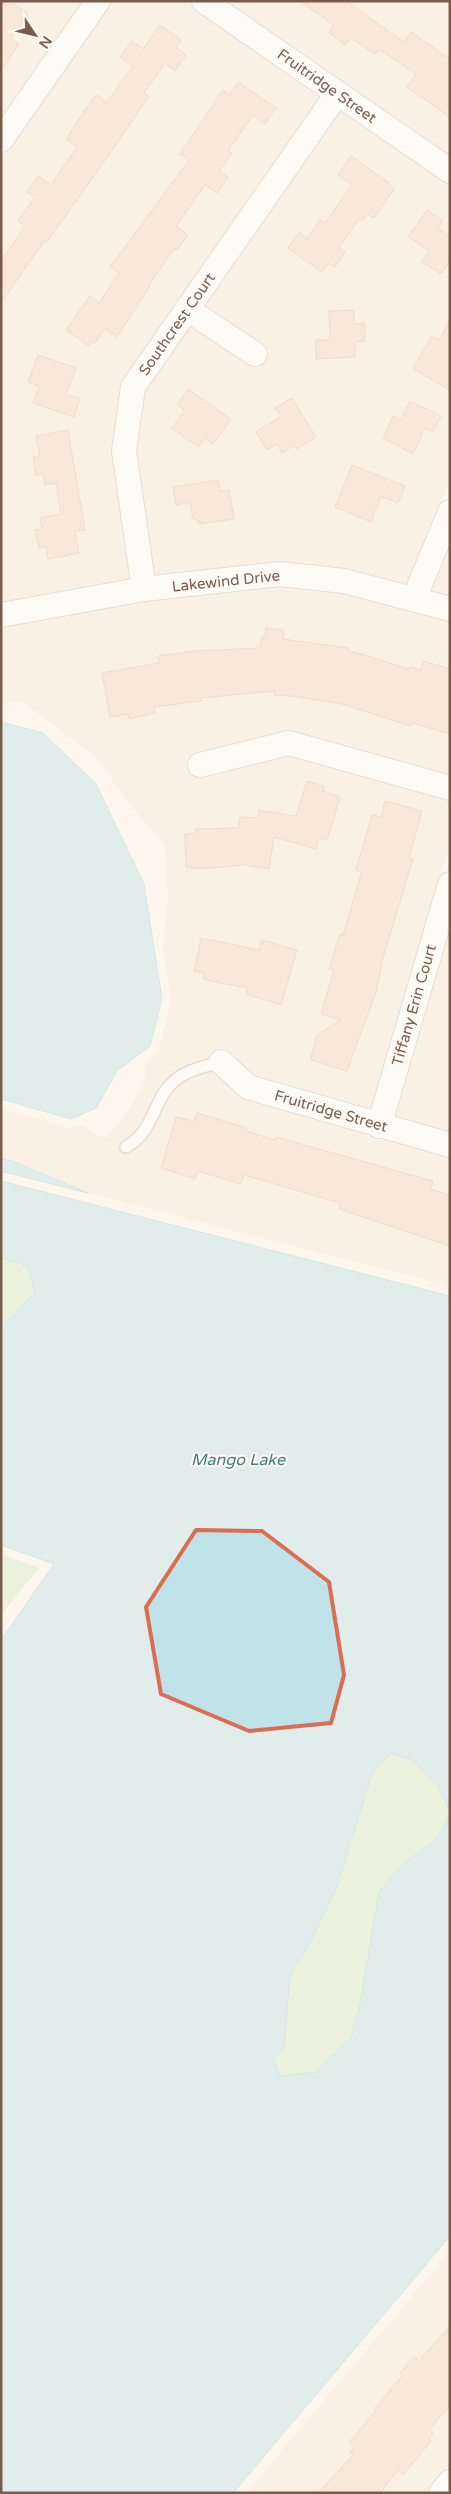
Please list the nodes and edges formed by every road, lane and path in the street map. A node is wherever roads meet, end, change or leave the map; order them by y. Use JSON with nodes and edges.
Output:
{"nodes":[{"id":1,"x":98,"y":1,"type":"edge"},
{"id":2,"x":204,"y":1,"type":"edge"},
{"id":3,"x":337,"y":94,"type":"junction"},
{"id":4,"x":1,"y":140,"type":"edge"},
{"id":5,"x":450,"y":171,"type":"edge"},
{"id":6,"x":187,"y":309,"type":"junction"},
{"id":7,"x":255,"y":354,"type":"dead end"},
{"id":8,"x":450,"y":512,"type":"edge"},
{"id":9,"x":144,"y":589,"type":"junction"},
{"id":10,"x":414,"y":599,"type":"junction"},
{"id":11,"x":450,"y":609,"type":"edge"},
{"id":12,"x":1,"y":615,"type":"edge"},
{"id":13,"x":200,"y":765,"type":"dead end"},
{"id":14,"x":450,"y":788,"type":"edge"},
{"id":15,"x":450,"y":884,"type":"edge"},
{"id":16,"x":221,"y":1062,"type":"joint"},
{"id":17,"x":379,"y":1126,"type":"junction"},
{"id":18,"x":450,"y":1145,"type":"edge"},
{"id":19,"x":126,"y":1147,"type":"dead end"},
{"id":20,"x":450,"y":2482,"type":"edge"},
{"id":21,"x":441,"y":2493,"type":"edge"}],
"edges":[{"from":1,"to":4,"type":"street"},
{"from":2,"to":3,"type":"street","name":"Fruitridge Street"},
{"from":3,"to":5,"type":"street","name":"Fruitridge Street"},
{"from":3,"to":6,"type":"street","name":"Southcrest Court"},
{"from":6,"to":7,"type":"street"},
{"from":6,"to":9,"type":"street","name":"Southcrest Court"},
{"from":8,"to":10,"type":"street"},
{"from":9,"to":10,"type":"street","name":"Lakewind Drive"},
{"from":9,"to":12,"type":"street","name":"Lakewind Drive"},
{"from":10,"to":11,"type":"street","name":"Lakewind Drive"},
{"from":13,"to":14,"type":"street"},
{"from":15,"to":17,"type":"street","name":"Tiffany Erin Court"},
{"from":16,"to":17,"type":"street","name":"Fruitridge Street"},
{"from":16,"to":19,"type":"lane"},
{"from":17,"to":18,"type":"street","name":"Fruitridge Street"},
{"from":20,"to":21,"type":"street"}]}
